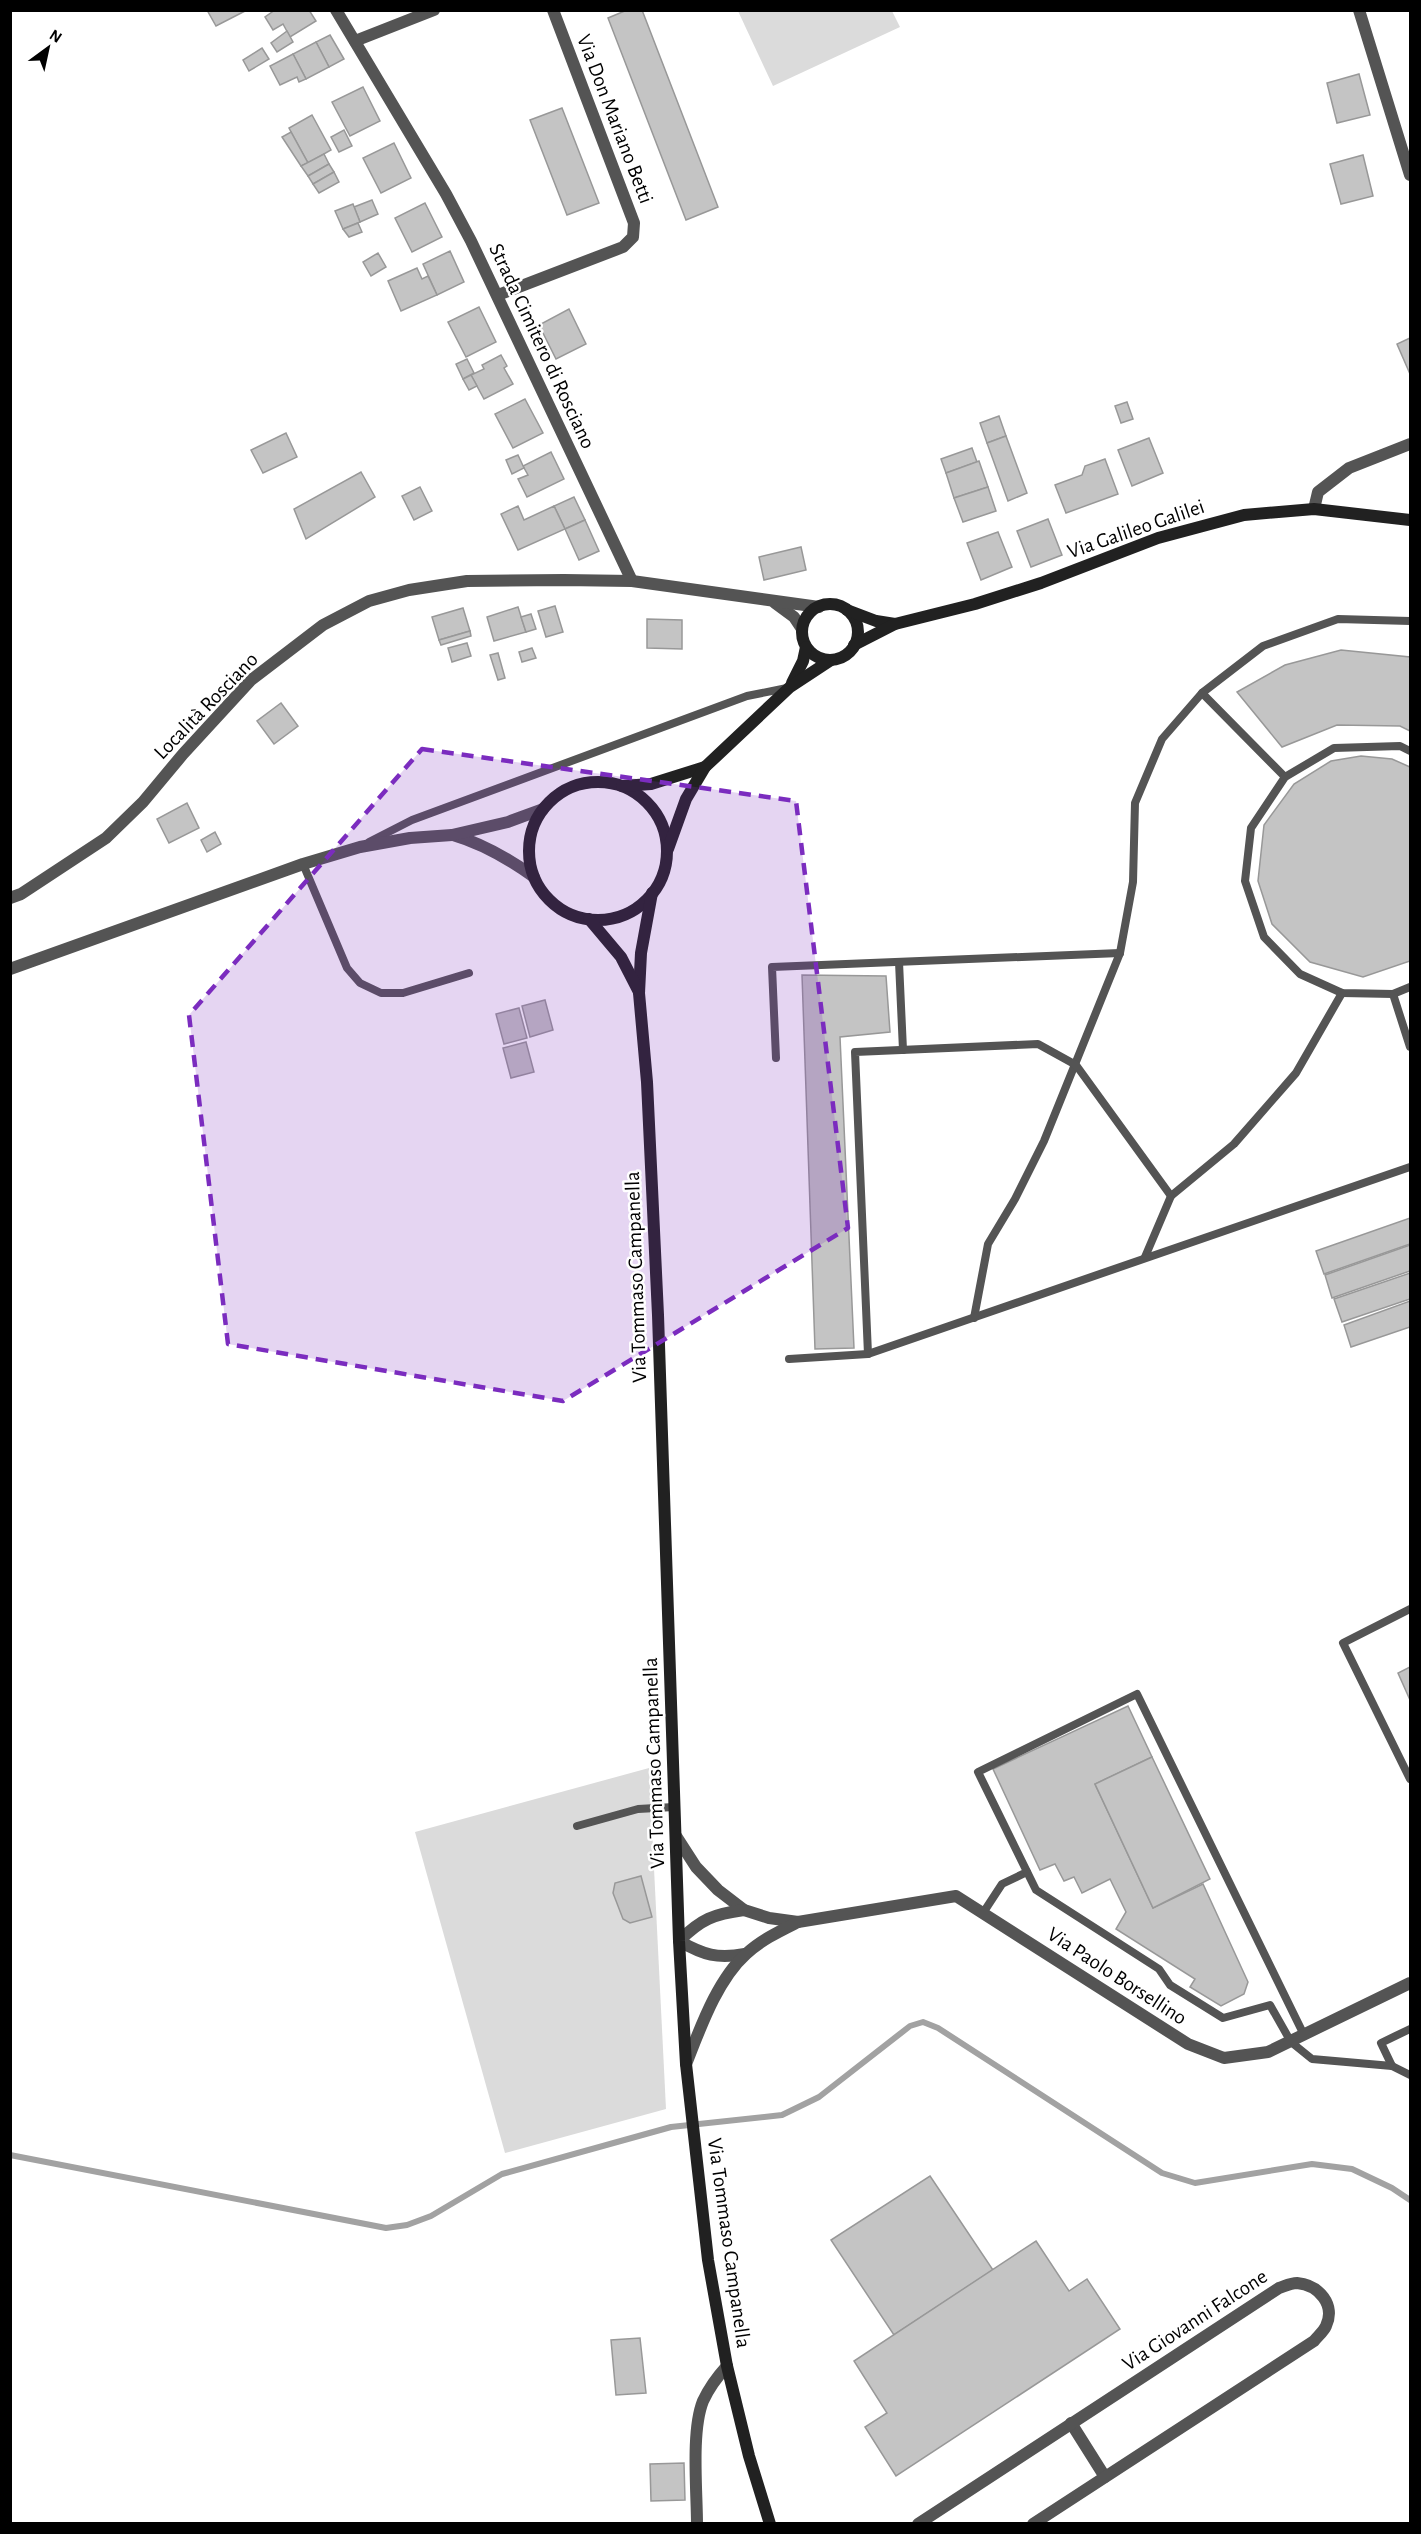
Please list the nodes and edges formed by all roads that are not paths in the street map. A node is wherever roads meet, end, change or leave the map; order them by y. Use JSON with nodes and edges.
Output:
{"nodes":[{"id":1,"x":336,"y":10,"type":"edge"},
{"id":2,"x":434,"y":10,"type":"edge"},
{"id":3,"x":553,"y":10,"type":"edge"},
{"id":4,"x":1359,"y":10,"type":"edge"},
{"id":5,"x":355,"y":40,"type":"junction"},
{"id":6,"x":1410,"y":175,"type":"edge"},
{"id":7,"x":498,"y":295,"type":"junction"},
{"id":8,"x":1410,"y":444,"type":"edge"},
{"id":9,"x":1314,"y":509,"type":"junction"},
{"id":10,"x":1410,"y":520,"type":"edge"},
{"id":11,"x":632,"y":581,"type":"junction"},
{"id":12,"x":772,"y":600,"type":"junction"},
{"id":13,"x":819,"y":607,"type":"junction"},
{"id":14,"x":846,"y":610,"type":"junction"},
{"id":15,"x":1410,"y":621,"type":"edge"},
{"id":16,"x":895,"y":624,"type":"junction"},
{"id":17,"x":802,"y":629,"type":"junction"},
{"id":18,"x":854,"y":645,"type":"junction"},
{"id":19,"x":806,"y":647,"type":"junction"},
{"id":20,"x":831,"y":660,"type":"junction"},
{"id":21,"x":790,"y":687,"type":"junction"},
{"id":22,"x":1202,"y":693,"type":"junction"},
{"id":23,"x":1410,"y":751,"type":"edge"},
{"id":24,"x":705,"y":767,"type":"junction"},
{"id":25,"x":1285,"y":777,"type":"junction"},
{"id":26,"x":621,"y":786,"type":"junction"},
{"id":27,"x":543,"y":809,"type":"junction"},
{"id":28,"x":452,"y":835,"type":"junction"},
{"id":29,"x":360,"y":847,"type":"junction"},
{"id":30,"x":666,"y":853,"type":"junction"},
{"id":31,"x":303,"y":864,"type":"junction"},
{"id":32,"x":534,"y":878,"type":"junction"},
{"id":33,"x":652,"y":893,"type":"junction"},
{"id":34,"x":10,"y":898,"type":"edge"},
{"id":35,"x":589,"y":920,"type":"junction"},
{"id":36,"x":1120,"y":952,"type":"junction"},
{"id":37,"x":899,"y":962,"type":"junction"},
{"id":38,"x":10,"y":969,"type":"edge"},
{"id":39,"x":469,"y":974,"type":"dead end"},
{"id":40,"x":1410,"y":987,"type":"edge"},
{"id":41,"x":639,"y":993,"type":"junction"},
{"id":42,"x":1342,"y":993,"type":"junction"},
{"id":43,"x":1393,"y":994,"type":"junction"},
{"id":44,"x":1410,"y":1047,"type":"edge"},
{"id":45,"x":903,"y":1050,"type":"junction"},
{"id":46,"x":776,"y":1058,"type":"dead end"},
{"id":47,"x":1076,"y":1065,"type":"junction"},
{"id":48,"x":1410,"y":1167,"type":"edge"},
{"id":49,"x":1171,"y":1196,"type":"junction"},
{"id":50,"x":1145,"y":1257,"type":"junction"},
{"id":51,"x":974,"y":1318,"type":"junction"},
{"id":52,"x":868,"y":1354,"type":"junction"},
{"id":53,"x":789,"y":1359,"type":"dead end"},
{"id":54,"x":1410,"y":1609,"type":"edge"},
{"id":55,"x":1410,"y":1779,"type":"edge"},
{"id":56,"x":674,"y":1807,"type":"junction"},
{"id":57,"x":577,"y":1826,"type":"dead end"},
{"id":58,"x":676,"y":1836,"type":"junction"},
{"id":59,"x":1027,"y":1872,"type":"junction"},
{"id":60,"x":744,"y":1910,"type":"junction"},
{"id":61,"x":983,"y":1913,"type":"junction"},
{"id":62,"x":798,"y":1922,"type":"junction"},
{"id":63,"x":679,"y":1941,"type":"junction"},
{"id":64,"x":745,"y":1954,"type":"junction"},
{"id":65,"x":1410,"y":1983,"type":"edge"},
{"id":66,"x":1410,"y":2029,"type":"edge"},
{"id":67,"x":1304,"y":2035,"type":"junction"},
{"id":68,"x":1291,"y":2042,"type":"junction"},
{"id":69,"x":686,"y":2064,"type":"junction"},
{"id":70,"x":1392,"y":2066,"type":"junction"},
{"id":71,"x":1410,"y":2075,"type":"edge"},
{"id":72,"x":727,"y":2366,"type":"junction"},
{"id":73,"x":1071,"y":2423,"type":"junction"},
{"id":74,"x":1105,"y":2477,"type":"junction"},
{"id":75,"x":697,"y":2523,"type":"edge"},
{"id":76,"x":770,"y":2523,"type":"edge"},
{"id":77,"x":918,"y":2523,"type":"edge"},
{"id":78,"x":1033,"y":2523,"type":"edge"}],
"edges":[{"from":1,"to":5,"type":"street","name":"Strada Cimitero di Rosciano"},
{"from":2,"to":5,"type":"street"},
{"from":3,"to":7,"type":"street","name":"Via Don Mariano Betti"},
{"from":4,"to":6,"type":"street"},
{"from":5,"to":7,"type":"street","name":"Strada Cimitero di Rosciano"},
{"from":7,"to":11,"type":"street","name":"Strada Cimitero di Rosciano"},
{"from":8,"to":9,"type":"street"},
{"from":9,"to":10,"type":"main road","name":"Via Galileo Galilei"},
{"from":9,"to":16,"type":"main road","name":"Via Galileo Galilei"},
{"from":11,"to":12,"type":"street"},
{"from":11,"to":34,"type":"street","name":"Località Rosciano"},
{"from":12,"to":13,"type":"street"},
{"from":12,"to":17,"type":"street"},
{"from":13,"to":14,"type":"main road"},
{"from":13,"to":17,"type":"main road"},
{"from":14,"to":16,"type":"main road"},
{"from":14,"to":18,"type":"main road"},
{"from":15,"to":22,"type":"lane"},
{"from":16,"to":18,"type":"main road"},
{"from":17,"to":19,"type":"main road"},
{"from":18,"to":20,"type":"main road"},
{"from":19,"to":20,"type":"main road"},
{"from":19,"to":21,"type":"main road"},
{"from":20,"to":21,"type":"main road"},
{"from":21,"to":24,"type":"main road"},
{"from":21,"to":29,"type":"lane"},
{"from":22,"to":25,"type":"lane"},
{"from":22,"to":36,"type":"lane"},
{"from":23,"to":25,"type":"lane"},
{"from":24,"to":26,"type":"main road"},
{"from":24,"to":30,"type":"main road"},
{"from":25,"to":42,"type":"lane"},
{"from":26,"to":27,"type":"main road"},
{"from":26,"to":30,"type":"main road"},
{"from":27,"to":28,"type":"street"},
{"from":27,"to":32,"type":"main road"},
{"from":28,"to":29,"type":"street"},
{"from":28,"to":32,"type":"street"},
{"from":29,"to":31,"type":"street"},
{"from":30,"to":33,"type":"main road"},
{"from":31,"to":38,"type":"street"},
{"from":31,"to":39,"type":"lane"},
{"from":32,"to":35,"type":"main road"},
{"from":33,"to":35,"type":"main road"},
{"from":33,"to":41,"type":"main road","name":"Via Tommaso Campanella"},
{"from":35,"to":41,"type":"main road","name":"Via Tommaso Campanella"},
{"from":36,"to":37,"type":"lane"},
{"from":36,"to":47,"type":"lane"},
{"from":37,"to":45,"type":"lane"},
{"from":37,"to":46,"type":"lane"},
{"from":40,"to":43,"type":"lane"},
{"from":41,"to":56,"type":"main road","name":"Via Tommaso Campanella"},
{"from":42,"to":43,"type":"lane"},
{"from":42,"to":49,"type":"lane"},
{"from":43,"to":44,"type":"lane"},
{"from":45,"to":47,"type":"lane"},
{"from":45,"to":52,"type":"lane"},
{"from":47,"to":49,"type":"lane"},
{"from":47,"to":51,"type":"lane"},
{"from":48,"to":50,"type":"lane"},
{"from":49,"to":50,"type":"lane"},
{"from":50,"to":51,"type":"lane"},
{"from":51,"to":52,"type":"lane"},
{"from":52,"to":53,"type":"lane"},
{"from":54,"to":55,"type":"lane"},
{"from":56,"to":57,"type":"lane"},
{"from":56,"to":58,"type":"main road","name":"Via Tommaso Campanella"},
{"from":58,"to":60,"type":"street","name":"Via Paolo Borsellino"},
{"from":58,"to":63,"type":"main road","name":"Via Tommaso Campanella"},
{"from":59,"to":61,"type":"lane"},
{"from":59,"to":67,"type":"lane"},
{"from":59,"to":68,"type":"lane"},
{"from":60,"to":62,"type":"street","name":"Via Paolo Borsellino"},
{"from":60,"to":63,"type":"street","name":"Via Paolo Borsellino"},
{"from":61,"to":62,"type":"street","name":"Via Paolo Borsellino"},
{"from":61,"to":68,"type":"street","name":"Via Paolo Borsellino"},
{"from":62,"to":64,"type":"street","name":"Via Paolo Borsellino"},
{"from":63,"to":64,"type":"street"},
{"from":63,"to":69,"type":"main road","name":"Via Tommaso Campanella"},
{"from":64,"to":69,"type":"street","name":"Via Paolo Borsellino"},
{"from":65,"to":67,"type":"street","name":"Via Paolo Borsellino"},
{"from":66,"to":70,"type":"lane"},
{"from":67,"to":68,"type":"street","name":"Via Paolo Borsellino"},
{"from":68,"to":70,"type":"lane"},
{"from":69,"to":72,"type":"main road","name":"Via Tommaso Campanella"},
{"from":70,"to":71,"type":"lane"},
{"from":72,"to":75,"type":"street"},
{"from":72,"to":76,"type":"main road","name":"Via Tommaso Campanella"},
{"from":73,"to":74,"type":"street"},
{"from":73,"to":74,"type":"street","name":"Via Giovanni Falcone"},
{"from":73,"to":77,"type":"street","name":"Via Giovanni Falcone"},
{"from":74,"to":78,"type":"street","name":"Via Giovanni Falcone"}]}
